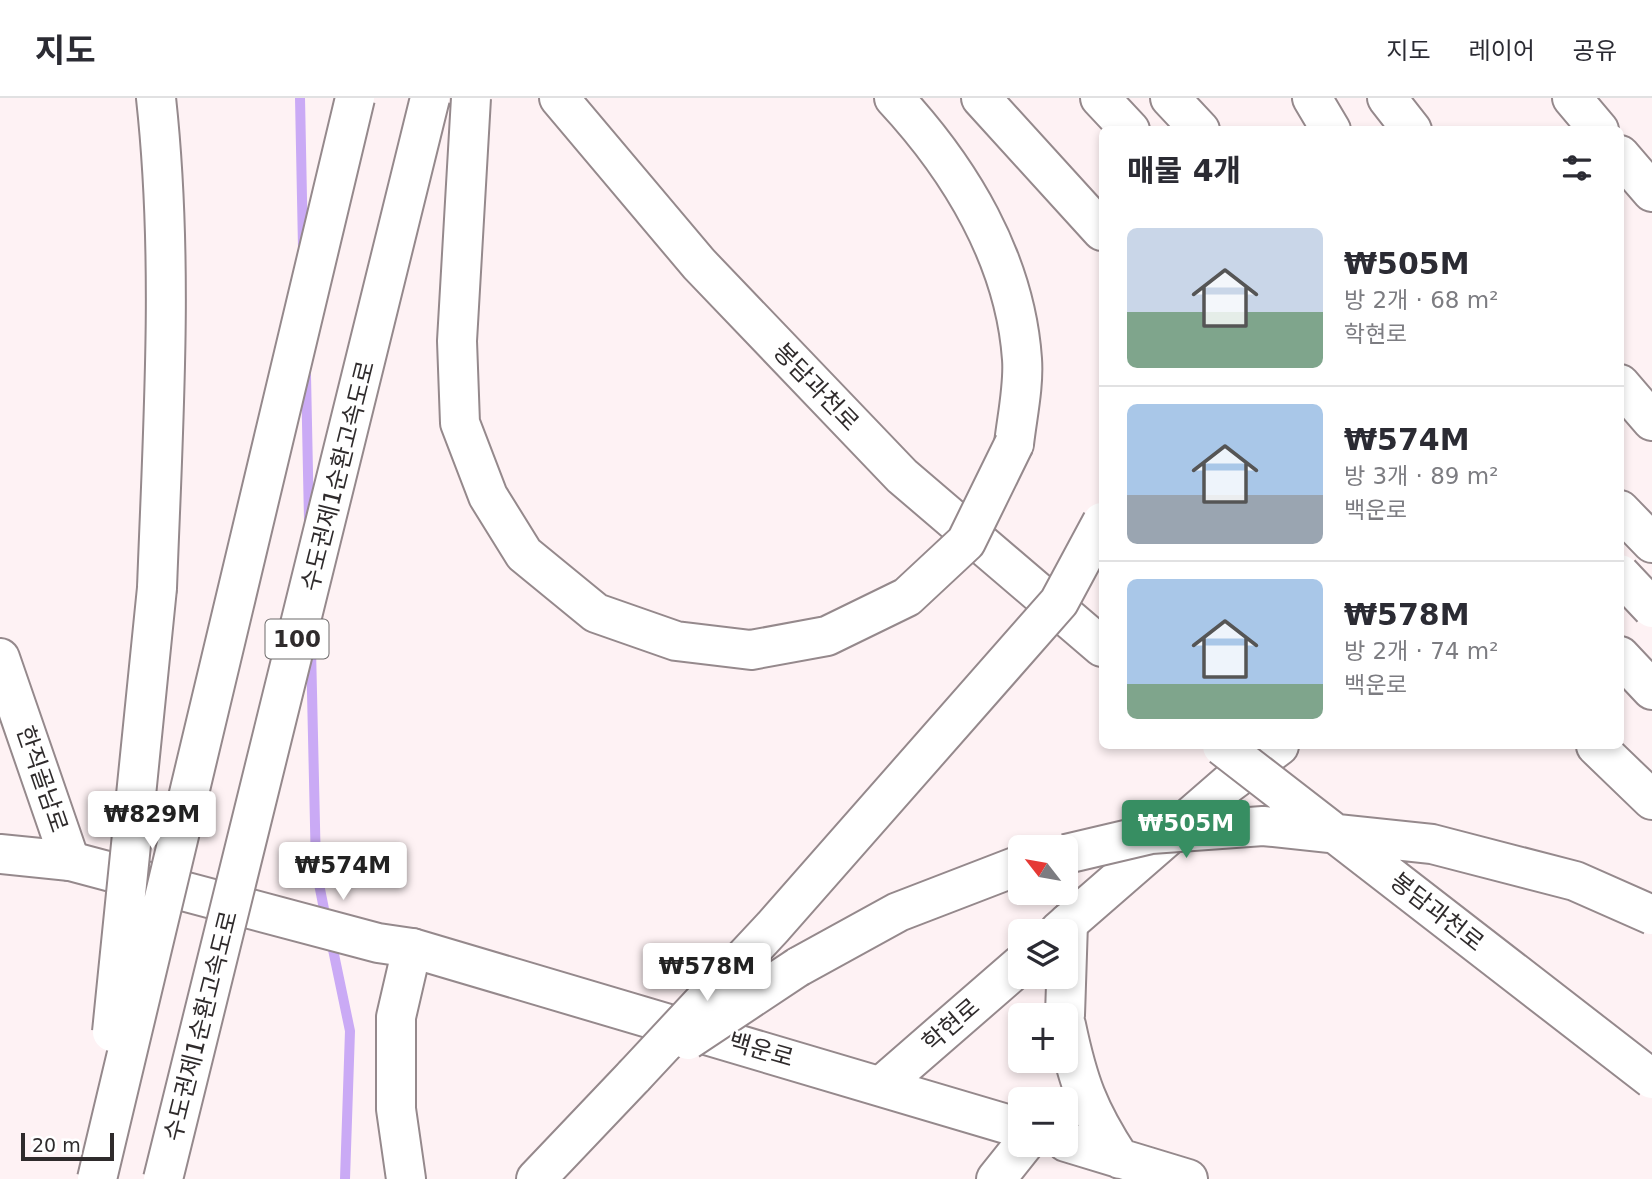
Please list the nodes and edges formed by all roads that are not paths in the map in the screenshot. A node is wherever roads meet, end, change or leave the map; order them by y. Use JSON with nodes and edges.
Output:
{"nodes":[{"id":1,"x":156,"y":98,"type":"edge"},
{"id":2,"x":355,"y":98,"type":"edge"},
{"id":3,"x":430,"y":98,"type":"edge"},
{"id":4,"x":471,"y":98,"type":"edge"},
{"id":5,"x":559,"y":98,"type":"edge"},
{"id":6,"x":894,"y":98,"type":"edge"},
{"id":7,"x":981,"y":98,"type":"edge"},
{"id":8,"x":1100,"y":98,"type":"edge"},
{"id":9,"x":1164,"y":98,"type":"edge"},
{"id":10,"x":1170,"y":98,"type":"edge"},
{"id":11,"x":1312,"y":98,"type":"edge"},
{"id":12,"x":1387,"y":98,"type":"edge"},
{"id":13,"x":1572,"y":98,"type":"edge"},
{"id":14,"x":1126,"y":126,"type":"edge"},
{"id":15,"x":1171,"y":126,"type":"edge"},
{"id":16,"x":1196,"y":126,"type":"edge"},
{"id":17,"x":1329,"y":126,"type":"edge"},
{"id":18,"x":1409,"y":126,"type":"edge"},
{"id":19,"x":1596,"y":126,"type":"edge"},
{"id":20,"x":1624,"y":160,"type":"edge"},
{"id":21,"x":1652,"y":192,"type":"edge"},
{"id":22,"x":1099,"y":228,"type":"edge"},
{"id":23,"x":1624,"y":389,"type":"edge"},
{"id":24,"x":1652,"y":421,"type":"edge"},
{"id":25,"x":1624,"y":514,"type":"edge"},
{"id":26,"x":1099,"y":528,"type":"edge"},
{"id":27,"x":1652,"y":544,"type":"edge"},
{"id":28,"x":1624,"y":578,"type":"edge"},
{"id":29,"x":1652,"y":581,"type":"edge"},
{"id":30,"x":1624,"y":587,"type":"edge"},
{"id":31,"x":1652,"y":608,"type":"edge"},
{"id":32,"x":1099,"y":644,"type":"edge"},
{"id":33,"x":0,"y":658,"type":"edge"},
{"id":34,"x":1624,"y":660,"type":"edge"},
{"id":35,"x":1652,"y":690,"type":"edge"},
{"id":36,"x":1226,"y":749,"type":"edge"},
{"id":37,"x":1275,"y":749,"type":"edge"},
{"id":38,"x":1599,"y":749,"type":"edge"},
{"id":39,"x":1652,"y":800,"type":"edge"},
{"id":40,"x":1078,"y":850,"type":"edge"},
{"id":41,"x":0,"y":854,"type":"edge"},
{"id":42,"x":70,"y":861,"type":"junction"},
{"id":43,"x":1008,"y":870,"type":"edge"},
{"id":44,"x":1652,"y":915,"type":"edge"},
{"id":45,"x":1072,"y":919,"type":"edge"},
{"id":46,"x":395,"y":945,"type":"junction"},
{"id":47,"x":1008,"y":975,"type":"edge"},
{"id":48,"x":1076,"y":1073,"type":"edge"},
{"id":49,"x":634,"y":1076,"type":"junction"},
{"id":50,"x":1652,"y":1079,"type":"edge"},
{"id":51,"x":882,"y":1085,"type":"junction"},
{"id":52,"x":1008,"y":1124,"type":"edge"},
{"id":53,"x":1078,"y":1146,"type":"edge"},
{"id":54,"x":1014,"y":1157,"type":"edge"},
{"id":55,"x":1121,"y":1159,"type":"junction"},
{"id":56,"x":97,"y":1179,"type":"edge"},
{"id":57,"x":163,"y":1179,"type":"edge"},
{"id":58,"x":406,"y":1179,"type":"edge"},
{"id":59,"x":537,"y":1179,"type":"edge"},
{"id":60,"x":996,"y":1179,"type":"edge"},
{"id":61,"x":1188,"y":1179,"type":"edge"}],
"edges":[{"from":1,"to":56,"type":"main road","bridge":true},
{"from":2,"to":56,"type":"main road","number":"100","bridge":true},
{"from":3,"to":57,"type":"main road","name":"수도권제1순환고속도로","number":"100","bridge":true},
{"from":4,"to":6,"type":"main road","bridge":true},
{"from":5,"to":32,"type":"main road","name":"봉담과천로"},
{"from":7,"to":22,"type":"main road"},
{"from":8,"to":14,"type":"main road"},
{"from":9,"to":15,"type":"main road"},
{"from":10,"to":16,"type":"main road"},
{"from":11,"to":17,"type":"main road"},
{"from":12,"to":18,"type":"main road"},
{"from":13,"to":19,"type":"main road"},
{"from":20,"to":21,"type":"main road"},
{"from":23,"to":24,"type":"main road"},
{"from":25,"to":27,"type":"main road"},
{"from":26,"to":49,"type":"main road","bridge":true},
{"from":28,"to":31,"type":"main road","bridge":true},
{"from":29,"to":30,"type":"main road"},
{"from":33,"to":42,"type":"main road","name":"한직골남로"},
{"from":34,"to":35,"type":"main road"},
{"from":36,"to":50,"type":"main road","name":"봉담과천로","bridge":true},
{"from":37,"to":45,"type":"main road"},
{"from":38,"to":39,"type":"main road"},
{"from":40,"to":44,"type":"main road","bridge":true},
{"from":41,"to":42,"type":"main road"},
{"from":42,"to":46,"type":"main road","name":"백운로"},
{"from":43,"to":49,"type":"main road","bridge":true},
{"from":46,"to":51,"type":"main road","name":"백운로"},
{"from":46,"to":58,"type":"main road"},
{"from":47,"to":51,"type":"main road","name":"학현로"},
{"from":48,"to":55,"type":"main road"},
{"from":49,"to":59,"type":"main road"},
{"from":51,"to":52,"type":"main road","name":"백운로"},
{"from":53,"to":55,"type":"main road"},
{"from":54,"to":60,"type":"main road"},
{"from":55,"to":61,"type":"main road"}]}
